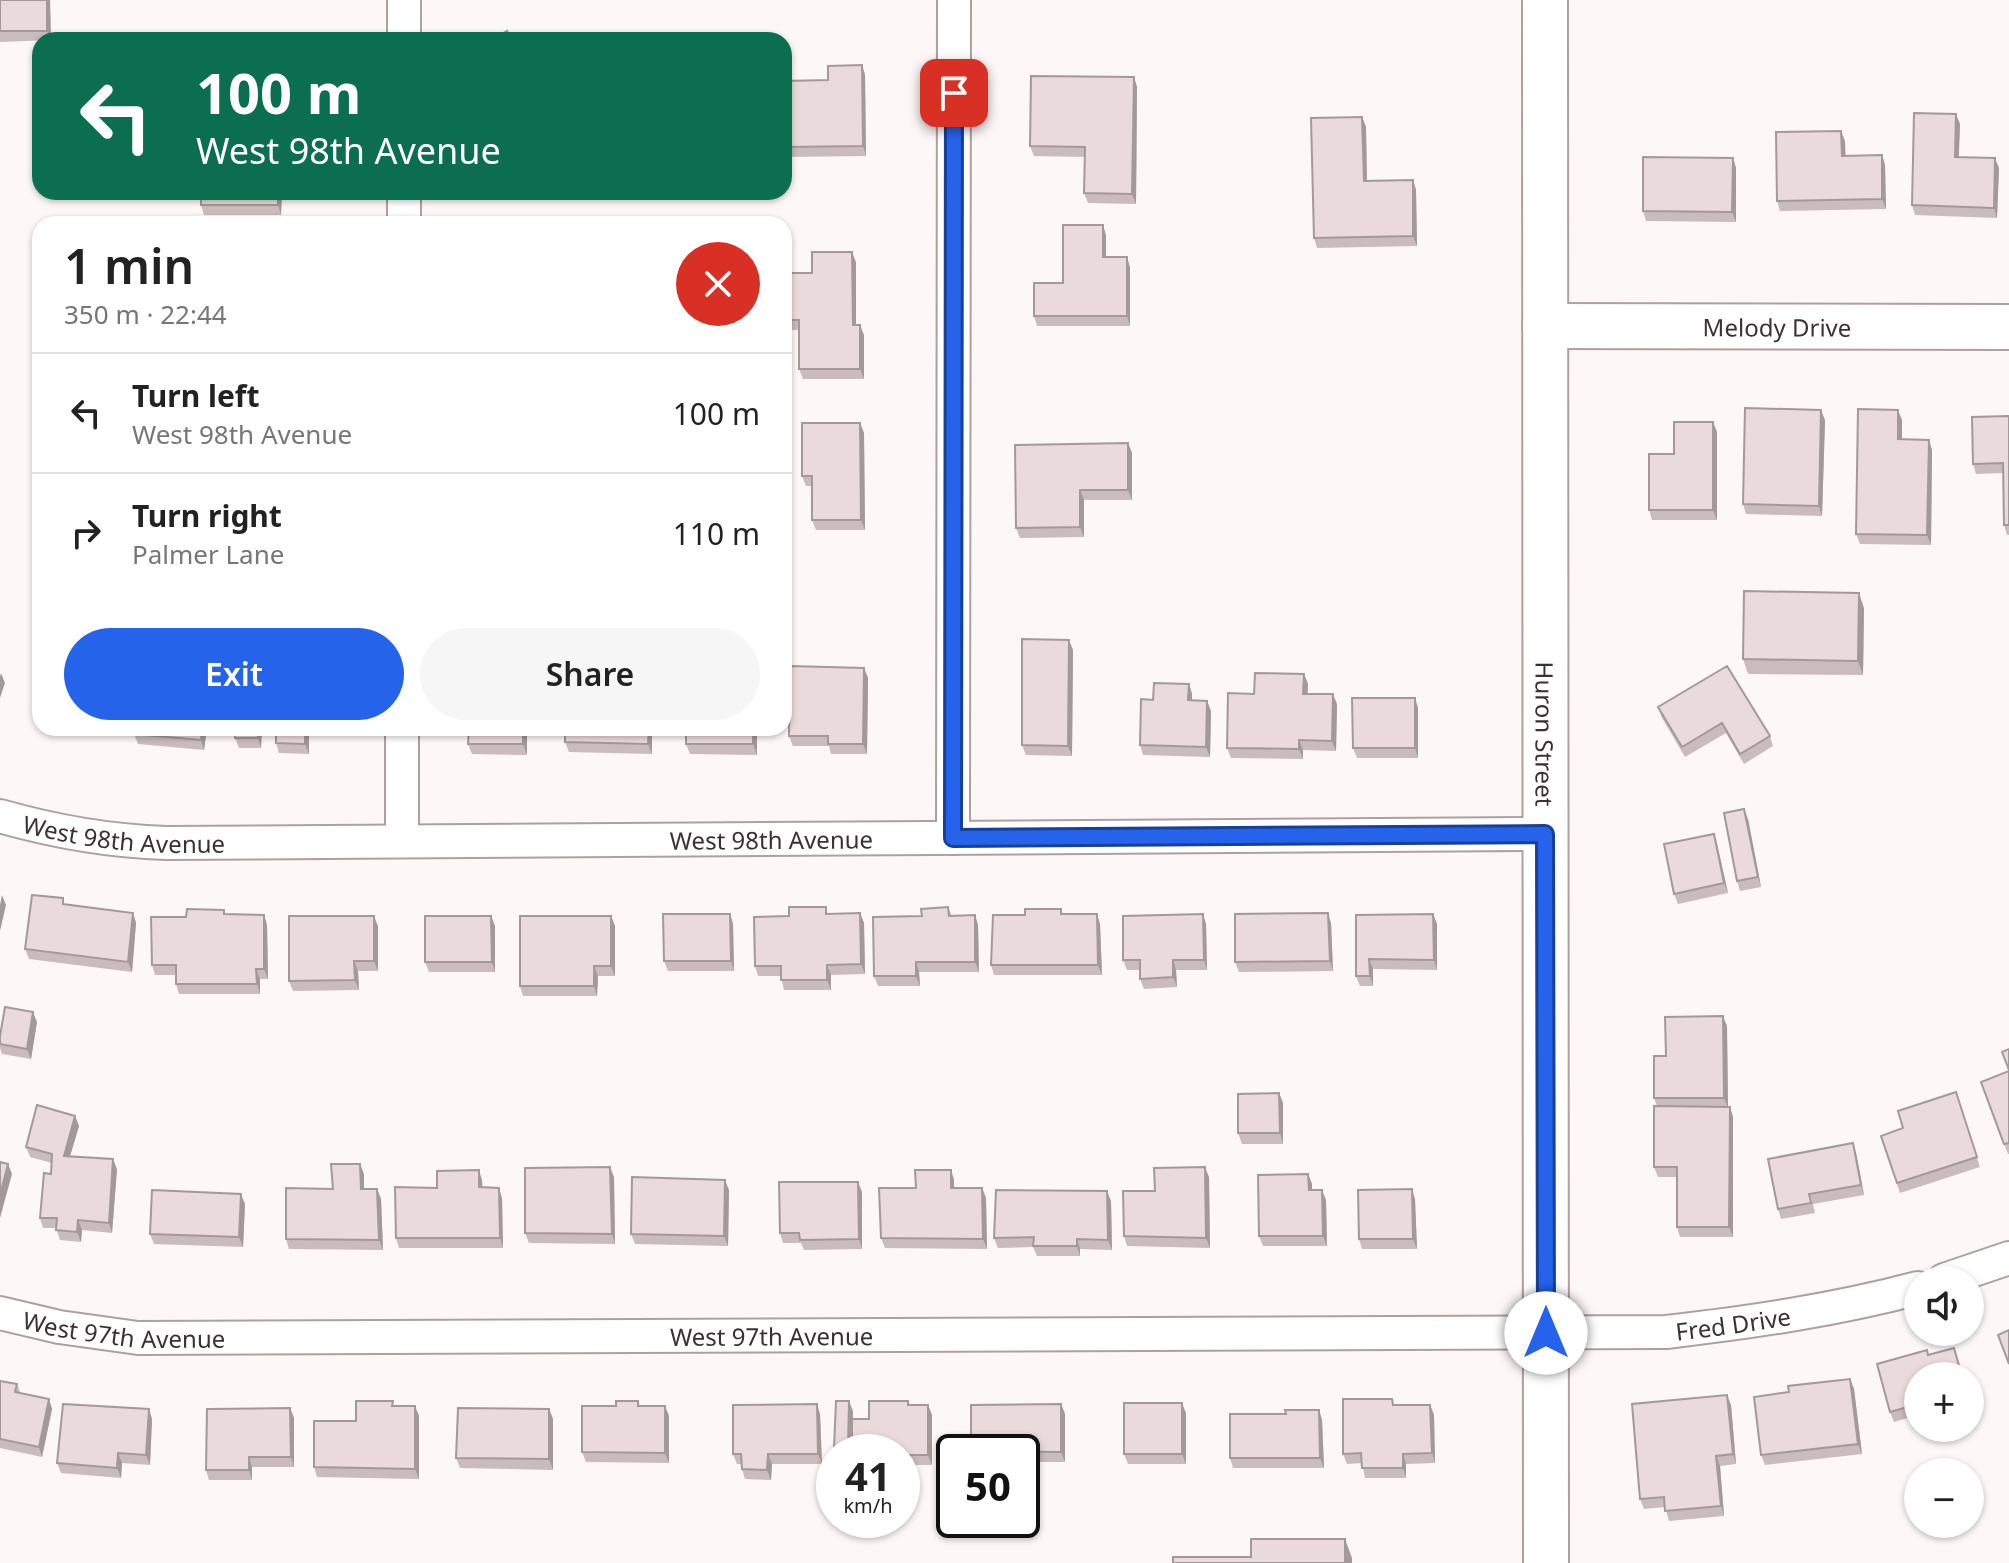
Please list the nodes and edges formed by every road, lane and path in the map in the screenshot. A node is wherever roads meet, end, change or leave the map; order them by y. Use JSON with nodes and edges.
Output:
{"nodes":[{"id":1,"x":404,"y":0,"type":"edge"},
{"id":2,"x":954,"y":0,"type":"edge"},
{"id":3,"x":1545,"y":0,"type":"edge"},
{"id":4,"x":404,"y":32,"type":"edge"},
{"id":5,"x":1545,"y":326,"type":"junction"},
{"id":6,"x":2009,"y":327,"type":"edge"},
{"id":7,"x":402,"y":736,"type":"edge"},
{"id":8,"x":0,"y":816,"type":"edge"},
{"id":9,"x":1545,"y":834,"type":"junction"},
{"id":10,"x":953,"y":838,"type":"junction"},
{"id":11,"x":402,"y":841,"type":"junction"},
{"id":12,"x":2009,"y":1258,"type":"edge"},
{"id":13,"x":1984,"y":1266,"type":"edge"},
{"id":14,"x":1904,"y":1292,"type":"edge"},
{"id":15,"x":0,"y":1313,"type":"edge"},
{"id":16,"x":1546,"y":1333,"type":"junction"},
{"id":17,"x":1546,"y":1563,"type":"edge"}],
"edges":[{"from":1,"to":4,"type":"street"},
{"from":2,"to":10,"type":"street"},
{"from":3,"to":5,"type":"main road","name":"Huron Street"},
{"from":5,"to":6,"type":"main road","name":"Melody Drive"},
{"from":5,"to":9,"type":"main road","name":"Huron Street"},
{"from":7,"to":11,"type":"street"},
{"from":8,"to":11,"type":"street","name":"West 98th Avenue"},
{"from":9,"to":10,"type":"street","name":"West 98th Avenue"},
{"from":9,"to":16,"type":"main road","name":"Huron Street"},
{"from":10,"to":11,"type":"street","name":"West 98th Avenue"},
{"from":12,"to":13,"type":"street"},
{"from":14,"to":16,"type":"street","name":"Fred Drive"},
{"from":15,"to":16,"type":"street","name":"West 97th Avenue"},
{"from":16,"to":17,"type":"main road","name":"Huron Street"}]}
